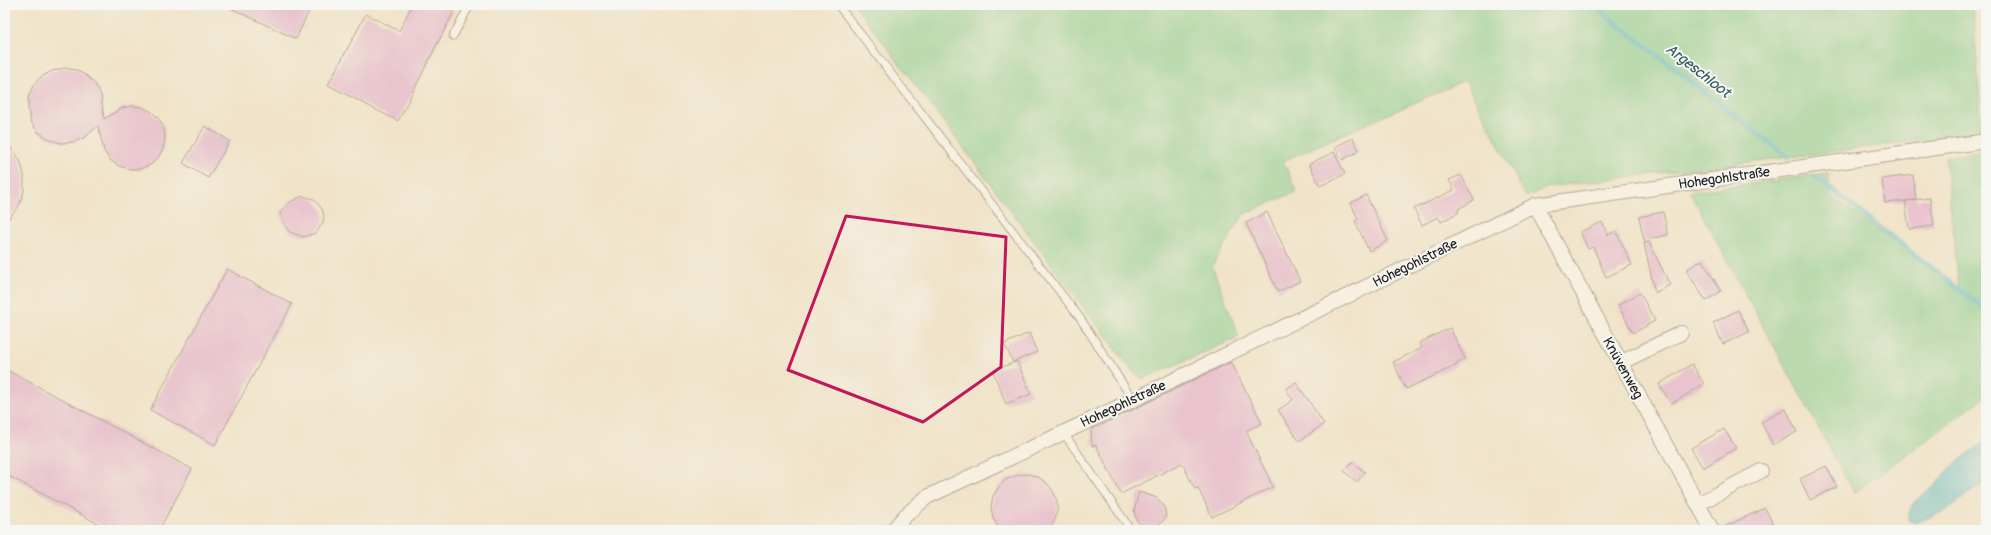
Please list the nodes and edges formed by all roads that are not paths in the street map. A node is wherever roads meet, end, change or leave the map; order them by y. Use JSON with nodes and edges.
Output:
{"nodes":[{"id":1,"x":470,"y":5,"type":"edge"},
{"id":2,"x":838,"y":5,"type":"edge"},
{"id":3,"x":453,"y":36,"type":"dead end"},
{"id":4,"x":1986,"y":140,"type":"edge"},
{"id":5,"x":1535,"y":205,"type":"junction"},
{"id":6,"x":1681,"y":333,"type":"dead end"},
{"id":7,"x":1620,"y":363,"type":"junction"},
{"id":8,"x":1133,"y":400,"type":"junction"},
{"id":9,"x":1063,"y":432,"type":"junction"},
{"id":10,"x":1761,"y":471,"type":"dead end"},
{"id":11,"x":1698,"y":504,"type":"junction"},
{"id":12,"x":893,"y":530,"type":"edge"},
{"id":13,"x":1131,"y":530,"type":"edge"},
{"id":14,"x":1712,"y":530,"type":"edge"}],
"edges":[{"from":1,"to":3,"type":"lane"},
{"from":2,"to":8,"type":"lane"},
{"from":4,"to":5,"type":"street","name":"Hohegohlstraße"},
{"from":5,"to":7,"type":"street","name":"Knüvenweg"},
{"from":5,"to":8,"type":"street","name":"Hohegohlstraße"},
{"from":6,"to":7,"type":"street"},
{"from":7,"to":11,"type":"street","name":"Knüvenweg"},
{"from":8,"to":9,"type":"street","name":"Hohegohlstraße"},
{"from":9,"to":12,"type":"street","name":"Hohegohlstraße"},
{"from":9,"to":13,"type":"lane"},
{"from":10,"to":11,"type":"street"},
{"from":11,"to":14,"type":"street","name":"Knüvenweg"}]}
